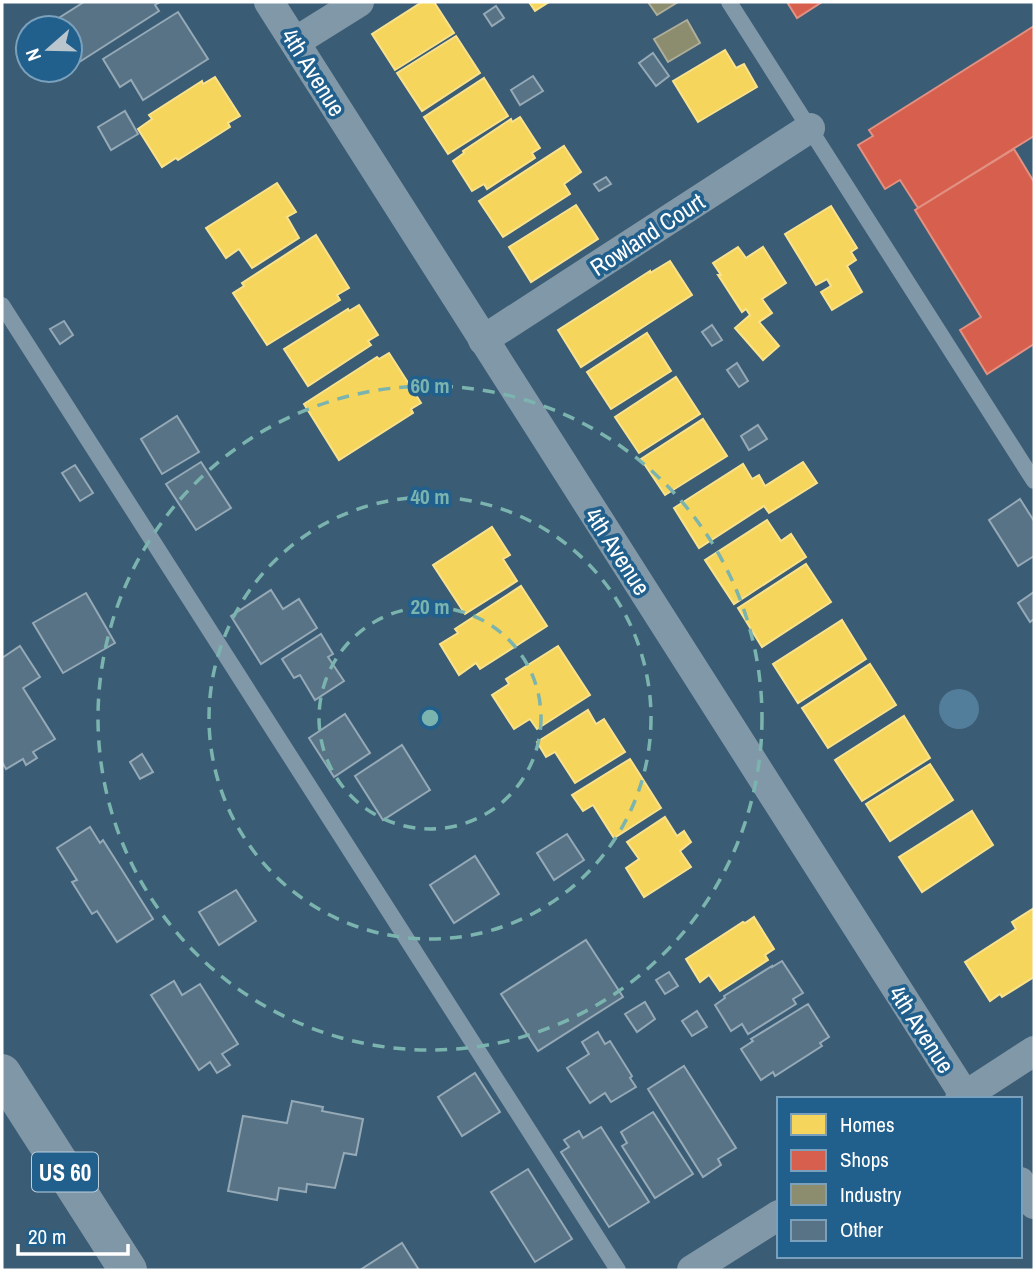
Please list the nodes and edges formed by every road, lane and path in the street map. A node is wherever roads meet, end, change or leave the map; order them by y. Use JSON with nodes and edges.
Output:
{"nodes":[{"id":1,"x":269,"y":2,"type":"edge"},
{"id":2,"x":359,"y":2,"type":"edge"},
{"id":3,"x":729,"y":2,"type":"edge"},
{"id":4,"x":295,"y":42,"type":"junction"},
{"id":5,"x":810,"y":128,"type":"junction"},
{"id":6,"x":2,"y":305,"type":"edge"},
{"id":7,"x":483,"y":340,"type":"junction"},
{"id":8,"x":1034,"y":481,"type":"edge"},
{"id":9,"x":1034,"y":1051,"type":"edge"},
{"id":10,"x":2,"y":1073,"type":"edge"},
{"id":11,"x":963,"y":1097,"type":"edge"},
{"id":12,"x":965,"y":1097,"type":"edge"},
{"id":13,"x":1022,"y":1185,"type":"edge"},
{"id":14,"x":1034,"y":1204,"type":"edge"},
{"id":15,"x":777,"y":1216,"type":"edge"},
{"id":16,"x":128,"y":1270,"type":"edge"},
{"id":17,"x":618,"y":1270,"type":"edge"},
{"id":18,"x":692,"y":1270,"type":"edge"}],
"edges":[{"from":1,"to":4,"type":"street","name":"4th Avenue"},
{"from":2,"to":4,"type":"street"},
{"from":3,"to":5,"type":"lane"},
{"from":4,"to":7,"type":"street","name":"4th Avenue"},
{"from":5,"to":7,"type":"street","name":"Rowland Court"},
{"from":5,"to":8,"type":"lane"},
{"from":6,"to":17,"type":"lane"},
{"from":7,"to":11,"type":"street","name":"4th Avenue"},
{"from":9,"to":12,"type":"street"},
{"from":10,"to":16,"type":"main road","number":"US 60"},
{"from":13,"to":14,"type":"street"},
{"from":15,"to":18,"type":"street"}]}
